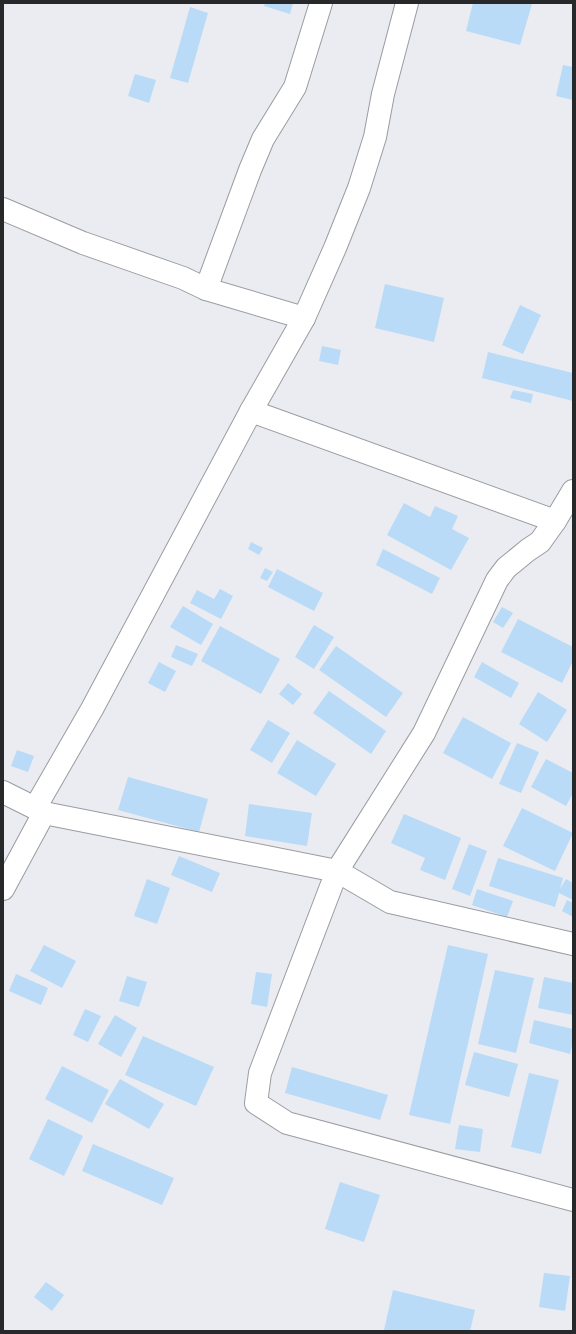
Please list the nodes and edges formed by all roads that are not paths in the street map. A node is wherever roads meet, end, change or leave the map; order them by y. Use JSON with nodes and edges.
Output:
{"nodes":[{"id":1,"x":321,"y":3,"type":"edge"},
{"id":2,"x":407,"y":3,"type":"edge"},
{"id":3,"x":3,"y":209,"type":"edge"},
{"id":4,"x":206,"y":289,"type":"junction"},
{"id":5,"x":304,"y":318,"type":"junction"},
{"id":6,"x":252,"y":411,"type":"junction"},
{"id":7,"x":573,"y":491,"type":"edge"},
{"id":8,"x":555,"y":521,"type":"junction"},
{"id":9,"x":3,"y":792,"type":"edge"},
{"id":10,"x":40,"y":810,"type":"junction"},
{"id":11,"x":337,"y":871,"type":"junction"},
{"id":12,"x":3,"y":889,"type":"edge"},
{"id":13,"x":568,"y":939,"type":"edge"},
{"id":14,"x":573,"y":1200,"type":"edge"}],
"edges":[{"from":1,"to":4,"type":"street"},
{"from":2,"to":5,"type":"street"},
{"from":3,"to":4,"type":"street"},
{"from":4,"to":5,"type":"street"},
{"from":5,"to":6,"type":"street"},
{"from":6,"to":8,"type":"street"},
{"from":6,"to":10,"type":"street"},
{"from":7,"to":8,"type":"street"},
{"from":8,"to":11,"type":"street"},
{"from":9,"to":10,"type":"street"},
{"from":10,"to":11,"type":"street"},
{"from":10,"to":12,"type":"street"},
{"from":11,"to":13,"type":"street"},
{"from":11,"to":14,"type":"street"}]}
